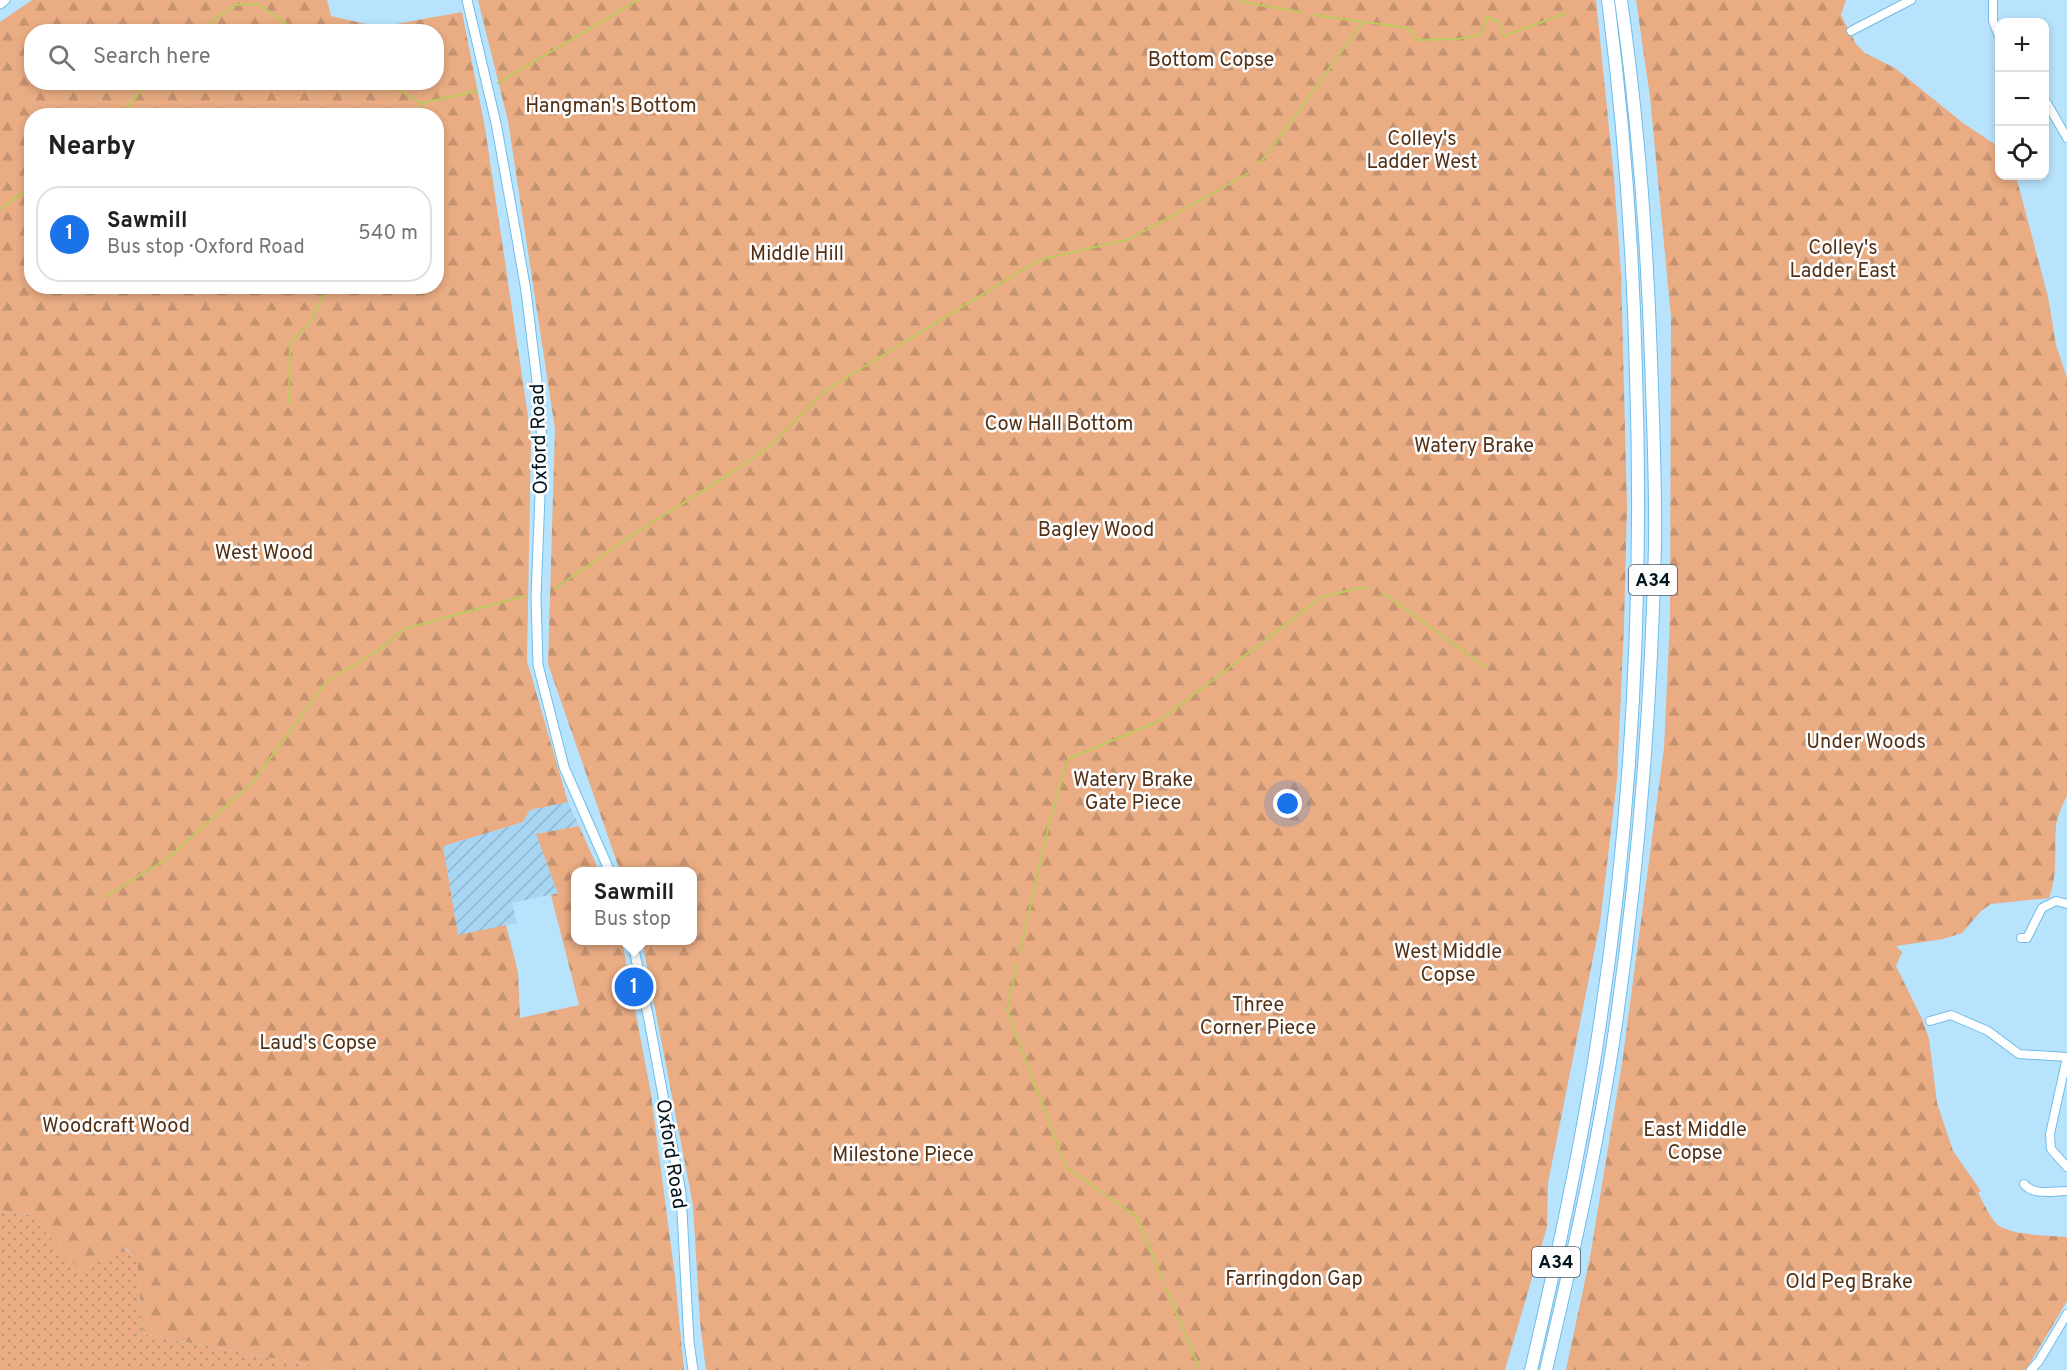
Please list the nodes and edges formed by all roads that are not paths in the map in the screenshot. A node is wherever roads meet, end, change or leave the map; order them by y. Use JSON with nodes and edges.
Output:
{"nodes":[{"id":1,"x":5,"y":0,"type":"edge"},
{"id":2,"x":467,"y":0,"type":"edge"},
{"id":3,"x":1608,"y":0,"type":"edge"},
{"id":4,"x":1621,"y":0,"type":"edge"},
{"id":5,"x":1911,"y":0,"type":"edge"},
{"id":6,"x":1993,"y":0,"type":"edge"},
{"id":7,"x":0,"y":4,"type":"edge"},
{"id":8,"x":1995,"y":26,"type":"edge"},
{"id":9,"x":1851,"y":31,"type":"dead end"},
{"id":10,"x":2049,"y":107,"type":"edge"},
{"id":11,"x":2067,"y":138,"type":"edge"},
{"id":12,"x":608,"y":867,"type":"edge"},
{"id":13,"x":2067,"y":904,"type":"edge"},
{"id":14,"x":2021,"y":938,"type":"dead end"},
{"id":15,"x":633,"y":945,"type":"edge"},
{"id":16,"x":1930,"y":1021,"type":"dead end"},
{"id":17,"x":2067,"y":1057,"type":"edge"},
{"id":18,"x":2067,"y":1167,"type":"edge"},
{"id":19,"x":2025,"y":1188,"type":"dead end"},
{"id":20,"x":2067,"y":1191,"type":"edge"},
{"id":21,"x":2067,"y":1314,"type":"edge"},
{"id":22,"x":693,"y":1370,"type":"edge"},
{"id":23,"x":1531,"y":1370,"type":"edge"},
{"id":24,"x":1546,"y":1370,"type":"edge"},
{"id":25,"x":2031,"y":1370,"type":"edge"}],
"edges":[{"from":1,"to":7,"type":"street"},
{"from":2,"to":12,"type":"street","name":"Oxford Road"},
{"from":3,"to":23,"type":"highway","number":"A34"},
{"from":4,"to":24,"type":"highway","number":"A34"},
{"from":5,"to":9,"type":"street"},
{"from":6,"to":8,"type":"street"},
{"from":10,"to":11,"type":"street"},
{"from":13,"to":14,"type":"street"},
{"from":15,"to":22,"type":"street","name":"Oxford Road"},
{"from":16,"to":17,"type":"street"},
{"from":17,"to":18,"type":"street"},
{"from":19,"to":20,"type":"street"},
{"from":21,"to":25,"type":"street"}]}
